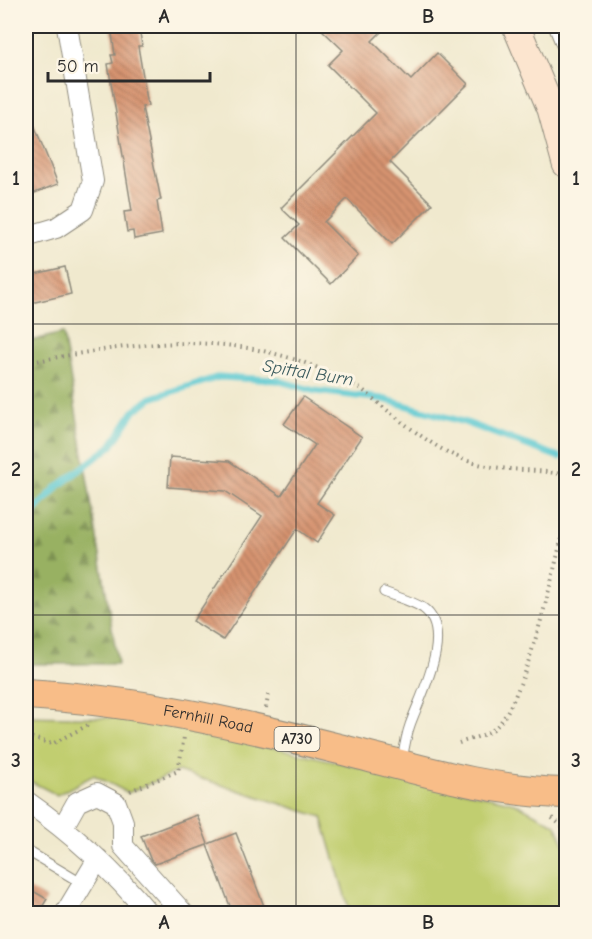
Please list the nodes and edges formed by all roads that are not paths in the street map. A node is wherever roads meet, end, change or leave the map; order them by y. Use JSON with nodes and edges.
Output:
{"nodes":[{"id":1,"x":67,"y":26,"type":"edge"},
{"id":2,"x":516,"y":26,"type":"edge"},
{"id":3,"x":559,"y":26,"type":"edge"},
{"id":4,"x":567,"y":43,"type":"edge"},
{"id":5,"x":567,"y":164,"type":"edge"},
{"id":6,"x":26,"y":237,"type":"edge"},
{"id":7,"x":384,"y":592,"type":"dead end"},
{"id":8,"x":26,"y":694,"type":"edge"},
{"id":9,"x":401,"y":766,"type":"junction"},
{"id":10,"x":567,"y":793,"type":"edge"},
{"id":11,"x":26,"y":801,"type":"edge"},
{"id":12,"x":63,"y":827,"type":"junction"},
{"id":13,"x":26,"y":850,"type":"edge"},
{"id":14,"x":98,"y":859,"type":"junction"},
{"id":15,"x":83,"y":884,"type":"junction"},
{"id":16,"x":65,"y":914,"type":"edge"},
{"id":17,"x":149,"y":914,"type":"edge"},
{"id":18,"x":184,"y":914,"type":"edge"}],
"edges":[{"from":1,"to":6,"type":"street"},
{"from":2,"to":5,"type":"street"},
{"from":3,"to":4,"type":"street"},
{"from":7,"to":9,"type":"lane"},
{"from":8,"to":9,"type":"main road","name":"Fernhill Road","number":"A730"},
{"from":9,"to":10,"type":"main road","name":"Fernhill Road","number":"A730"},
{"from":11,"to":12,"type":"street"},
{"from":12,"to":14,"type":"street"},
{"from":12,"to":18,"type":"street"},
{"from":13,"to":15,"type":"lane"},
{"from":14,"to":15,"type":"street"},
{"from":14,"to":17,"type":"street"},
{"from":15,"to":16,"type":"street"}]}
